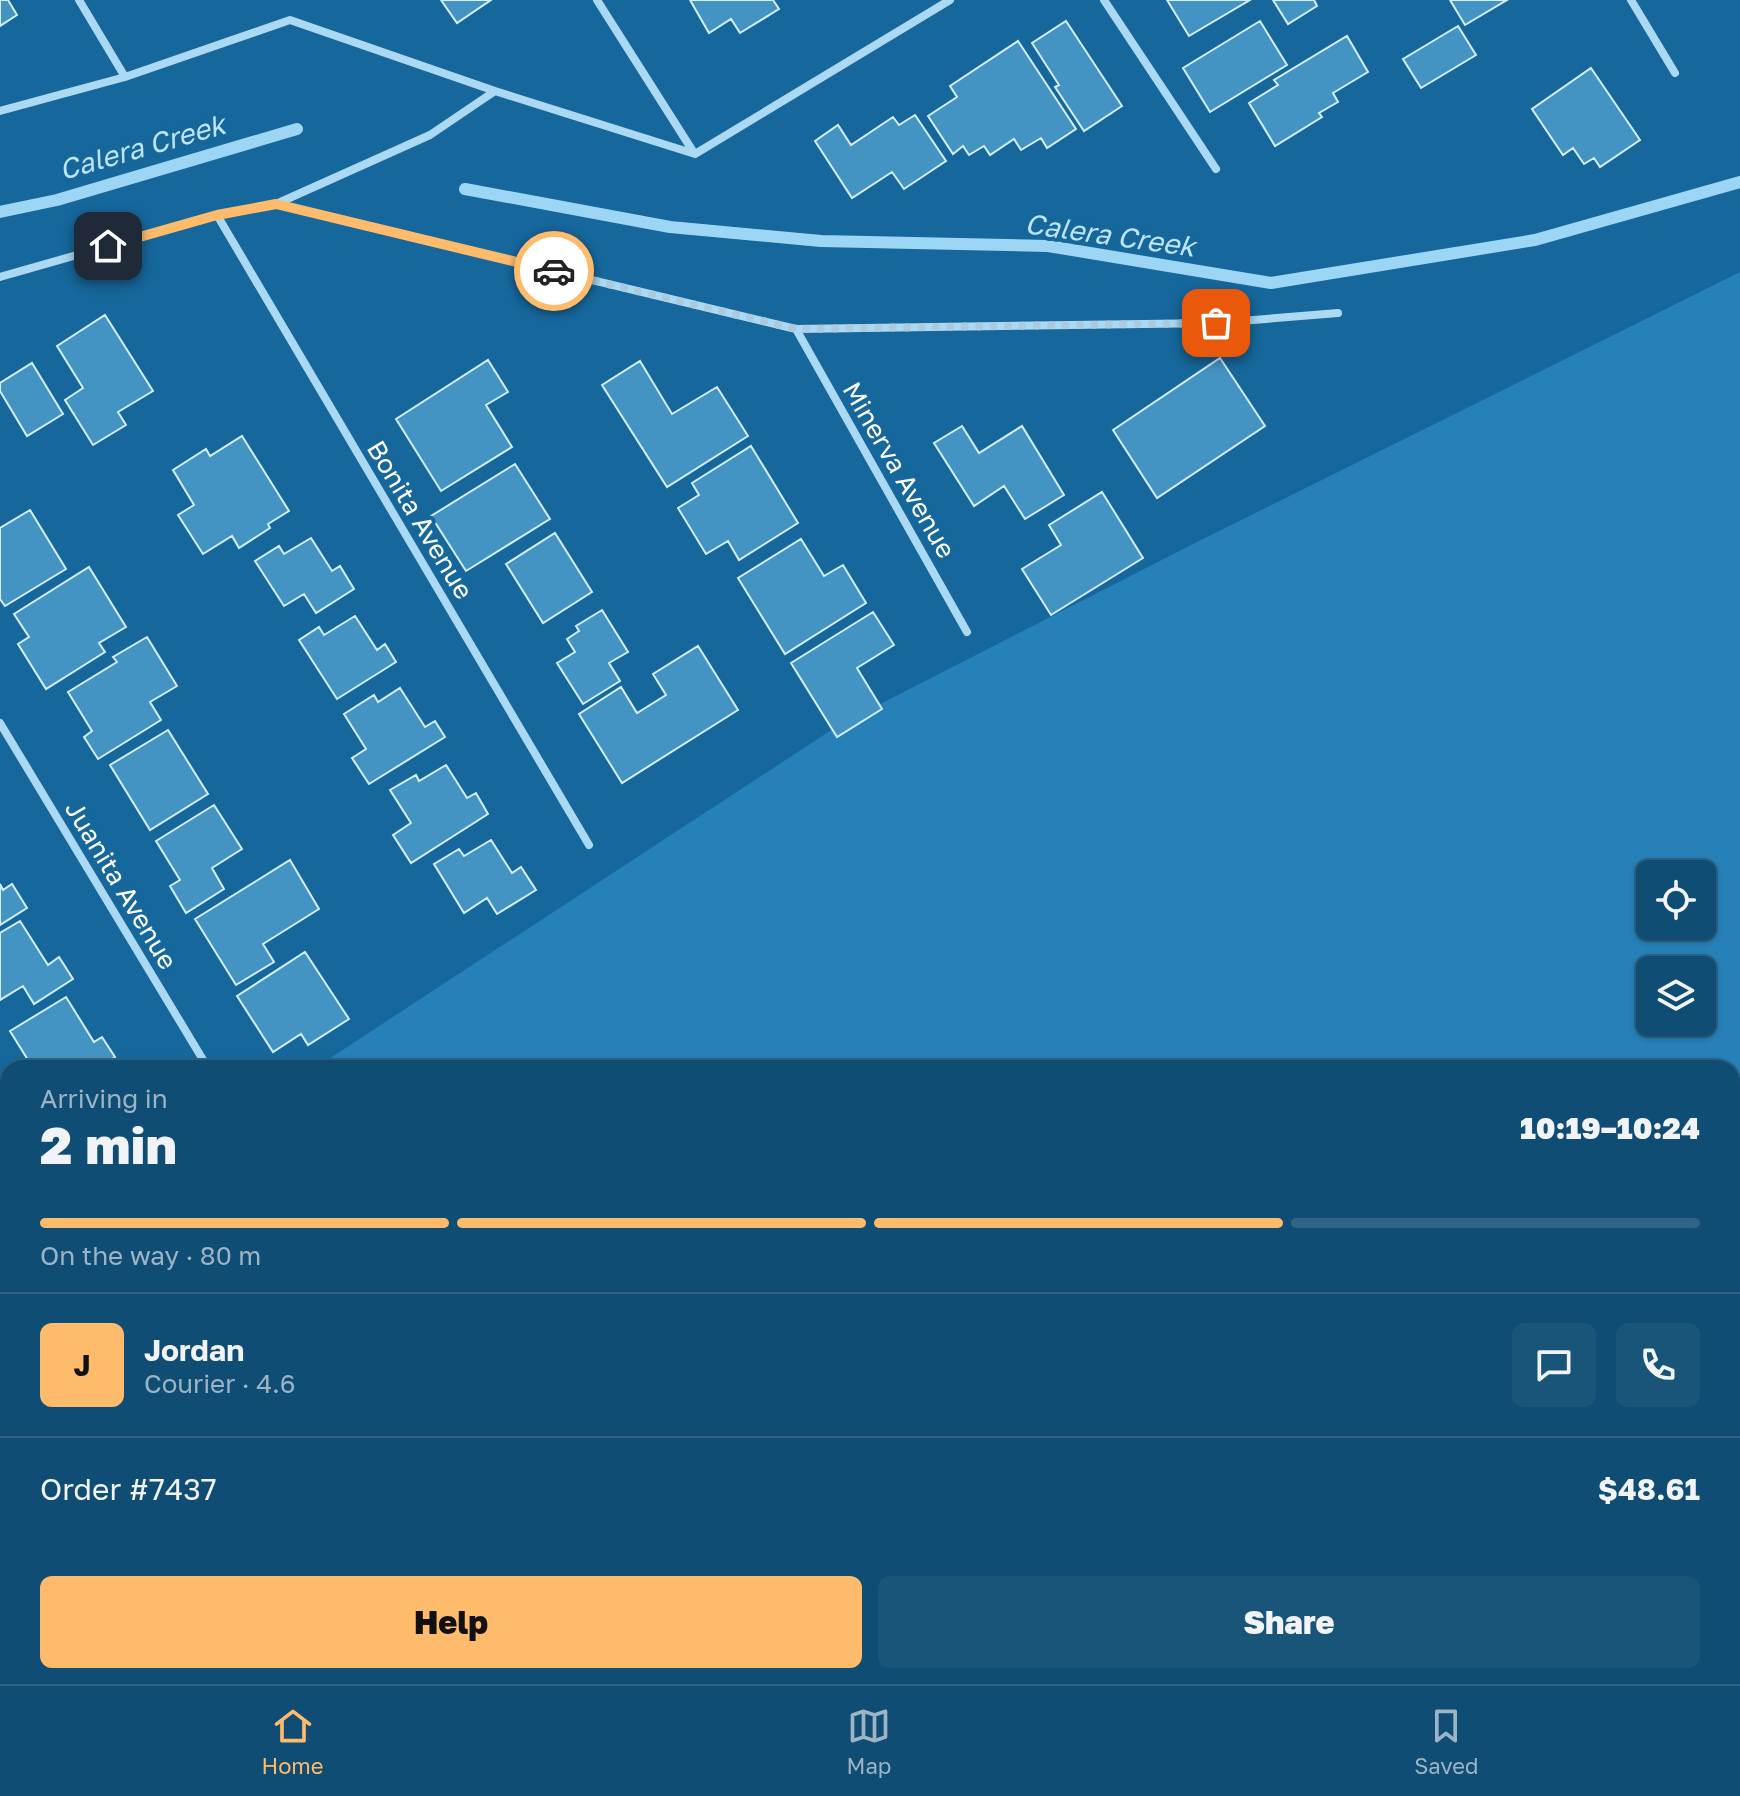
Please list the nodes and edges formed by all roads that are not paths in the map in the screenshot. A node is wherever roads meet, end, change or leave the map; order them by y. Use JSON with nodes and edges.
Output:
{"nodes":[{"id":1,"x":79,"y":0,"type":"edge"},
{"id":2,"x":597,"y":0,"type":"edge"},
{"id":3,"x":950,"y":0,"type":"edge"},
{"id":4,"x":1104,"y":0,"type":"edge"},
{"id":5,"x":1631,"y":0,"type":"edge"},
{"id":6,"x":1675,"y":73,"type":"dead end"},
{"id":7,"x":125,"y":77,"type":"junction"},
{"id":8,"x":495,"y":91,"type":"junction"},
{"id":9,"x":0,"y":111,"type":"edge"},
{"id":10,"x":695,"y":154,"type":"junction"},
{"id":11,"x":1216,"y":169,"type":"dead end"},
{"id":12,"x":276,"y":204,"type":"junction"},
{"id":13,"x":217,"y":215,"type":"junction"},
{"id":14,"x":0,"y":277,"type":"edge"},
{"id":15,"x":1338,"y":313,"type":"dead end"},
{"id":16,"x":796,"y":329,"type":"junction"},
{"id":17,"x":967,"y":632,"type":"dead end"},
{"id":18,"x":0,"y":723,"type":"edge"},
{"id":19,"x":589,"y":845,"type":"dead end"},
{"id":20,"x":203,"y":1060,"type":"edge"}],
"edges":[{"from":1,"to":7,"type":"street"},
{"from":2,"to":10,"type":"street"},
{"from":3,"to":10,"type":"street"},
{"from":4,"to":11,"type":"street"},
{"from":5,"to":6,"type":"street"},
{"from":7,"to":8,"type":"street"},
{"from":7,"to":9,"type":"street"},
{"from":8,"to":10,"type":"street"},
{"from":8,"to":12,"type":"street"},
{"from":12,"to":13,"type":"street"},
{"from":12,"to":16,"type":"street"},
{"from":13,"to":14,"type":"street"},
{"from":13,"to":19,"type":"street","name":"Bonita Avenue"},
{"from":15,"to":16,"type":"street"},
{"from":16,"to":17,"type":"street","name":"Minerva Avenue"},
{"from":18,"to":20,"type":"street","name":"Juanita Avenue"}]}
